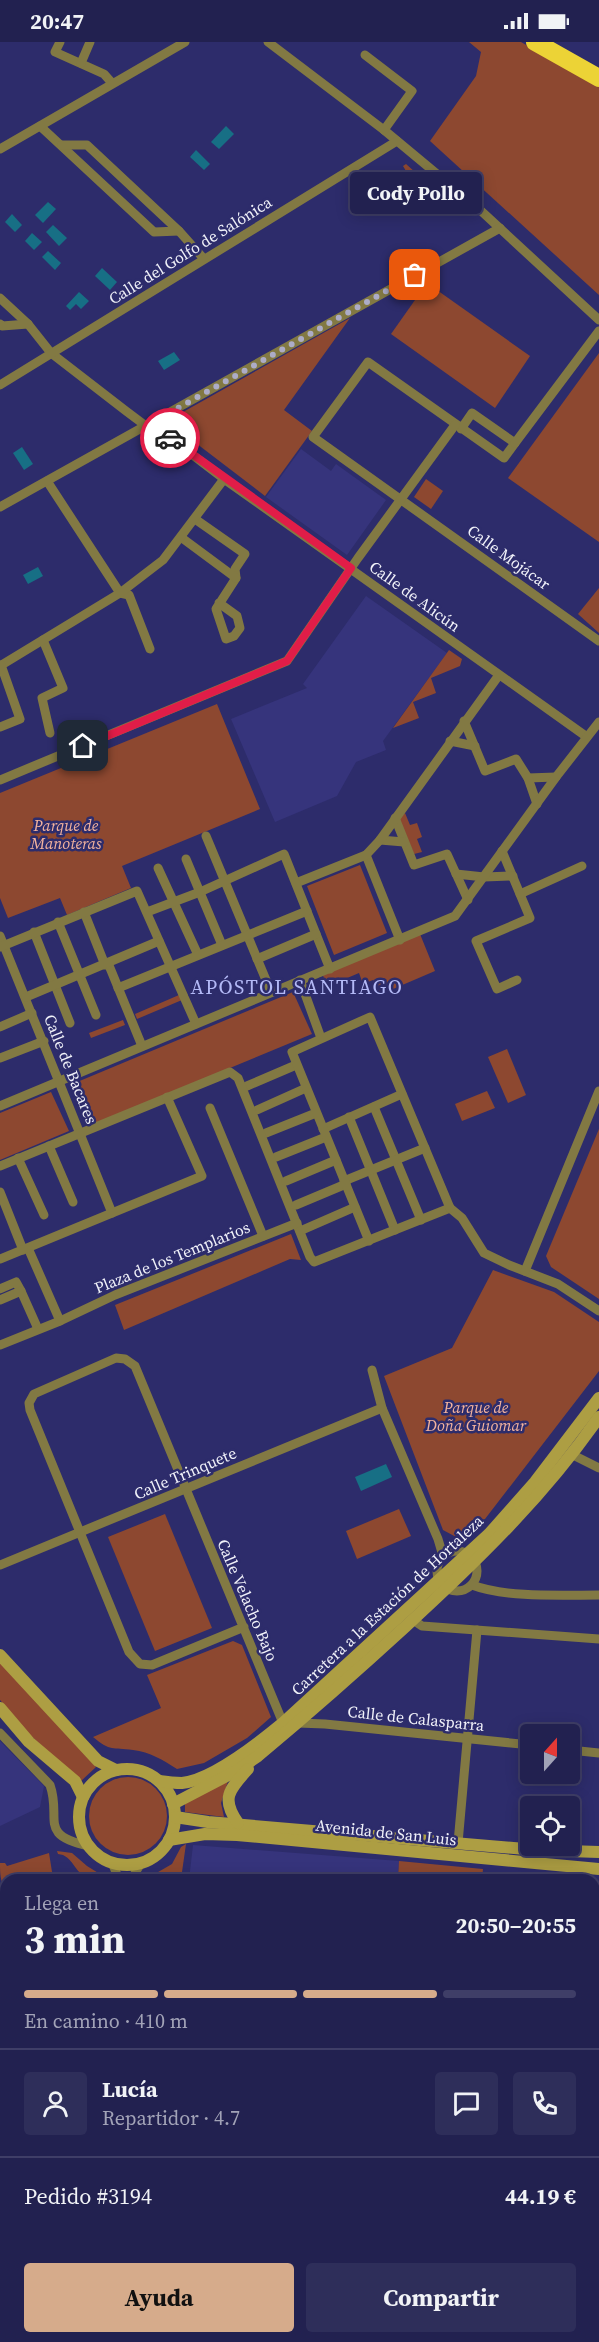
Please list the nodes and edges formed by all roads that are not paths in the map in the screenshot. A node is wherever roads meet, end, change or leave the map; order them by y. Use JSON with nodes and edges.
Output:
{"nodes":[{"id":1,"x":60,"y":42,"type":"edge"},
{"id":2,"x":90,"y":42,"type":"edge"},
{"id":3,"x":185,"y":42,"type":"edge"},
{"id":4,"x":268,"y":42,"type":"edge"},
{"id":5,"x":535,"y":42,"type":"edge"},
{"id":6,"x":557,"y":42,"type":"edge"},
{"id":7,"x":365,"y":55,"type":"dead end"},
{"id":8,"x":81,"y":63,"type":"junction"},
{"id":9,"x":599,"y":69,"type":"edge"},
{"id":10,"x":599,"y":78,"type":"edge"},
{"id":11,"x":112,"y":83,"type":"junction"},
{"id":12,"x":40,"y":126,"type":"junction"},
{"id":13,"x":384,"y":130,"type":"junction"},
{"id":14,"x":397,"y":141,"type":"junction"},
{"id":15,"x":62,"y":145,"type":"junction"},
{"id":16,"x":0,"y":149,"type":"edge"},
{"id":17,"x":500,"y":228,"type":"junction"},
{"id":18,"x":179,"y":231,"type":"junction"},
{"id":19,"x":204,"y":259,"type":"junction"},
{"id":20,"x":0,"y":298,"type":"edge"},
{"id":21,"x":599,"y":320,"type":"edge"},
{"id":22,"x":0,"y":324,"type":"edge"},
{"id":23,"x":28,"y":324,"type":"junction"},
{"id":24,"x":599,"y":331,"type":"edge"},
{"id":25,"x":51,"y":353,"type":"junction"},
{"id":26,"x":0,"y":385,"type":"edge"},
{"id":27,"x":146,"y":426,"type":"junction"},
{"id":28,"x":458,"y":427,"type":"junction"},
{"id":29,"x":515,"y":443,"type":"junction"},
{"id":30,"x":224,"y":479,"type":"junction"},
{"id":31,"x":47,"y":481,"type":"junction"},
{"id":32,"x":400,"y":498,"type":"junction"},
{"id":33,"x":0,"y":507,"type":"edge"},
{"id":34,"x":195,"y":519,"type":"junction"},
{"id":35,"x":182,"y":538,"type":"junction"},
{"id":36,"x":351,"y":568,"type":"junction"},
{"id":37,"x":236,"y":578,"type":"junction"},
{"id":38,"x":120,"y":593,"type":"junction"},
{"id":39,"x":219,"y":603,"type":"dead end"},
{"id":40,"x":43,"y":639,"type":"junction"},
{"id":41,"x":599,"y":641,"type":"edge"},
{"id":42,"x":150,"y":650,"type":"dead end"},
{"id":43,"x":0,"y":666,"type":"edge"},
{"id":44,"x":499,"y":675,"type":"junction"},
{"id":45,"x":464,"y":722,"type":"junction"},
{"id":46,"x":599,"y":722,"type":"edge"},
{"id":47,"x":0,"y":726,"type":"edge"},
{"id":48,"x":50,"y":733,"type":"dead end"},
{"id":49,"x":587,"y":737,"type":"junction"},
{"id":50,"x":450,"y":741,"type":"junction"},
{"id":51,"x":475,"y":746,"type":"junction"},
{"id":52,"x":556,"y":777,"type":"junction"},
{"id":53,"x":528,"y":778,"type":"junction"},
{"id":54,"x":0,"y":780,"type":"edge"},
{"id":55,"x":537,"y":804,"type":"junction"},
{"id":56,"x":395,"y":818,"type":"junction"},
{"id":57,"x":206,"y":836,"type":"dead end"},
{"id":58,"x":380,"y":840,"type":"junction"},
{"id":59,"x":404,"y":842,"type":"junction"},
{"id":60,"x":502,"y":851,"type":"junction"},
{"id":61,"x":366,"y":855,"type":"junction"},
{"id":62,"x":186,"y":859,"type":"dead end"},
{"id":63,"x":582,"y":866,"type":"dead end"},
{"id":64,"x":158,"y":868,"type":"dead end"},
{"id":65,"x":456,"y":874,"type":"junction"},
{"id":66,"x":513,"y":876,"type":"junction"},
{"id":67,"x":484,"y":877,"type":"junction"},
{"id":68,"x":225,"y":880,"type":"junction"},
{"id":69,"x":296,"y":883,"type":"junction"},
{"id":70,"x":200,"y":892,"type":"junction"},
{"id":71,"x":520,"y":894,"type":"junction"},
{"id":72,"x":468,"y":900,"type":"junction"},
{"id":73,"x":173,"y":902,"type":"junction"},
{"id":74,"x":307,"y":911,"type":"junction"},
{"id":75,"x":84,"y":912,"type":"junction"},
{"id":76,"x":147,"y":912,"type":"junction"},
{"id":77,"x":58,"y":922,"type":"junction"},
{"id":78,"x":34,"y":932,"type":"junction"},
{"id":79,"x":247,"y":934,"type":"junction"},
{"id":80,"x":316,"y":934,"type":"junction"},
{"id":81,"x":159,"y":940,"type":"junction"},
{"id":82,"x":400,"y":940,"type":"junction"},
{"id":83,"x":1,"y":943,"type":"edge"},
{"id":84,"x":222,"y":945,"type":"junction"},
{"id":85,"x":198,"y":956,"type":"junction"},
{"id":86,"x":257,"y":959,"type":"junction"},
{"id":87,"x":107,"y":964,"type":"junction"},
{"id":88,"x":170,"y":966,"type":"junction"},
{"id":89,"x":330,"y":969,"type":"junction"},
{"id":90,"x":80,"y":975,"type":"junction"},
{"id":91,"x":300,"y":980,"type":"junction"},
{"id":92,"x":518,"y":980,"type":"dead end"},
{"id":93,"x":55,"y":985,"type":"junction"},
{"id":94,"x":118,"y":988,"type":"junction"},
{"id":95,"x":271,"y":992,"type":"junction"},
{"id":96,"x":26,"y":997,"type":"junction"},
{"id":97,"x":32,"y":1013,"type":"junction"},
{"id":98,"x":96,"y":1015,"type":"dead end"},
{"id":99,"x":70,"y":1023,"type":"dead end"},
{"id":100,"x":196,"y":1024,"type":"junction"},
{"id":101,"x":0,"y":1027,"type":"edge"},
{"id":102,"x":321,"y":1038,"type":"junction"},
{"id":103,"x":44,"y":1041,"type":"junction"},
{"id":104,"x":142,"y":1046,"type":"junction"},
{"id":105,"x":0,"y":1058,"type":"edge"},
{"id":106,"x":296,"y":1065,"type":"junction"},
{"id":107,"x":59,"y":1081,"type":"junction"},
{"id":108,"x":247,"y":1086,"type":"dead end"},
{"id":109,"x":306,"y":1088,"type":"junction"},
{"id":110,"x":599,"y":1091,"type":"edge"},
{"id":111,"x":402,"y":1094,"type":"junction"},
{"id":112,"x":166,"y":1097,"type":"junction"},
{"id":113,"x":0,"y":1106,"type":"edge"},
{"id":114,"x":374,"y":1107,"type":"junction"},
{"id":115,"x":210,"y":1108,"type":"dead end"},
{"id":116,"x":257,"y":1110,"type":"dead end"},
{"id":117,"x":316,"y":1113,"type":"junction"},
{"id":118,"x":349,"y":1117,"type":"junction"},
{"id":119,"x":80,"y":1133,"type":"junction"},
{"id":120,"x":266,"y":1133,"type":"dead end"},
{"id":121,"x":325,"y":1133,"type":"junction"},
{"id":122,"x":49,"y":1146,"type":"junction"},
{"id":123,"x":425,"y":1148,"type":"junction"},
{"id":124,"x":276,"y":1157,"type":"dead end"},
{"id":125,"x":18,"y":1158,"type":"junction"},
{"id":126,"x":336,"y":1160,"type":"junction"},
{"id":127,"x":396,"y":1160,"type":"junction"},
{"id":128,"x":0,"y":1166,"type":"edge"},
{"id":129,"x":371,"y":1170,"type":"junction"},
{"id":130,"x":286,"y":1181,"type":"dead end"},
{"id":131,"x":345,"y":1182,"type":"junction"},
{"id":132,"x":0,"y":1192,"type":"edge"},
{"id":133,"x":73,"y":1202,"type":"dead end"},
{"id":134,"x":296,"y":1205,"type":"dead end"},
{"id":135,"x":355,"y":1207,"type":"junction"},
{"id":136,"x":450,"y":1208,"type":"junction"},
{"id":137,"x":112,"y":1213,"type":"junction"},
{"id":138,"x":44,"y":1215,"type":"dead end"},
{"id":139,"x":421,"y":1220,"type":"junction"},
{"id":140,"x":298,"y":1227,"type":"junction"},
{"id":141,"x":395,"y":1230,"type":"junction"},
{"id":142,"x":263,"y":1236,"type":"junction"},
{"id":143,"x":369,"y":1241,"type":"junction"},
{"id":144,"x":25,"y":1249,"type":"junction"},
{"id":145,"x":0,"y":1259,"type":"edge"},
{"id":146,"x":525,"y":1271,"type":"junction"},
{"id":147,"x":0,"y":1289,"type":"edge"},
{"id":148,"x":21,"y":1291,"type":"junction"},
{"id":149,"x":0,"y":1300,"type":"edge"},
{"id":150,"x":599,"y":1311,"type":"edge"},
{"id":151,"x":60,"y":1321,"type":"junction"},
{"id":152,"x":38,"y":1329,"type":"junction"},
{"id":153,"x":0,"y":1345,"type":"edge"},
{"id":154,"x":372,"y":1370,"type":"dead end"},
{"id":155,"x":599,"y":1398,"type":"edge"},
{"id":156,"x":382,"y":1408,"type":"junction"},
{"id":157,"x":599,"y":1417,"type":"edge"},
{"id":158,"x":573,"y":1455,"type":"junction"},
{"id":159,"x":599,"y":1468,"type":"edge"},
{"id":160,"x":185,"y":1489,"type":"junction"},
{"id":161,"x":80,"y":1532,"type":"junction"},
{"id":162,"x":443,"y":1557,"type":"junction"},
{"id":163,"x":471,"y":1558,"type":"junction"},
{"id":164,"x":0,"y":1565,"type":"edge"},
{"id":165,"x":443,"y":1585,"type":"junction"},
{"id":166,"x":472,"y":1585,"type":"junction"},
{"id":167,"x":599,"y":1595,"type":"edge"},
{"id":168,"x":413,"y":1620,"type":"junction"},
{"id":169,"x":244,"y":1627,"type":"junction"},
{"id":170,"x":477,"y":1630,"type":"junction"},
{"id":171,"x":599,"y":1639,"type":"edge"},
{"id":172,"x":0,"y":1654,"type":"edge"},
{"id":173,"x":0,"y":1708,"type":"edge"},
{"id":174,"x":283,"y":1723,"type":"junction"},
{"id":175,"x":298,"y":1723,"type":"junction"},
{"id":176,"x":0,"y":1733,"type":"edge"},
{"id":177,"x":468,"y":1738,"type":"junction"},
{"id":178,"x":520,"y":1744,"type":"edge"},
{"id":179,"x":580,"y":1751,"type":"edge"},
{"id":180,"x":599,"y":1753,"type":"edge"},
{"id":181,"x":258,"y":1756,"type":"junction"},
{"id":182,"x":116,"y":1770,"type":"junction"},
{"id":183,"x":159,"y":1781,"type":"junction"},
{"id":184,"x":83,"y":1797,"type":"junction"},
{"id":185,"x":174,"y":1810,"type":"junction"},
{"id":186,"x":238,"y":1823,"type":"junction"},
{"id":187,"x":170,"y":1840,"type":"junction"},
{"id":188,"x":458,"y":1843,"type":"junction"},
{"id":189,"x":89,"y":1846,"type":"junction"},
{"id":190,"x":599,"y":1852,"type":"edge"},
{"id":191,"x":112,"y":1863,"type":"junction"},
{"id":192,"x":141,"y":1863,"type":"junction"},
{"id":193,"x":599,"y":1869,"type":"edge"},
{"id":194,"x":117,"y":1874,"type":"edge"},
{"id":195,"x":135,"y":1874,"type":"edge"}],
"edges":[{"from":1,"to":8,"type":"street"},
{"from":2,"to":8,"type":"street"},
{"from":3,"to":11,"type":"street"},
{"from":4,"to":13,"type":"street"},
{"from":5,"to":10,"type":"highway"},
{"from":6,"to":9,"type":"highway"},
{"from":7,"to":13,"type":"street"},
{"from":8,"to":11,"type":"street"},
{"from":11,"to":12,"type":"street"},
{"from":12,"to":15,"type":"street"},
{"from":12,"to":16,"type":"street"},
{"from":13,"to":14,"type":"street"},
{"from":14,"to":17,"type":"street"},
{"from":14,"to":19,"type":"street","name":"Calle del Golfo de Salónica"},
{"from":15,"to":18,"type":"street"},
{"from":15,"to":18,"type":"street"},
{"from":17,"to":21,"type":"street"},
{"from":17,"to":27,"type":"street"},
{"from":18,"to":19,"type":"street"},
{"from":19,"to":25,"type":"street","name":"Calle del Golfo de Salónica"},
{"from":20,"to":23,"type":"street","name":"Calle de Alicún"},
{"from":22,"to":23,"type":"street"},
{"from":23,"to":25,"type":"street","name":"Calle de Alicún"},
{"from":24,"to":29,"type":"street"},
{"from":25,"to":26,"type":"street","name":"Calle del Golfo de Salónica"},
{"from":25,"to":27,"type":"street","name":"Calle de Alicún"},
{"from":27,"to":30,"type":"street","name":"Calle de Alicún"},
{"from":27,"to":31,"type":"street"},
{"from":28,"to":29,"type":"street"},
{"from":28,"to":29,"type":"street"},
{"from":28,"to":32,"type":"street"},
{"from":28,"to":32,"type":"street","name":"Calle Mojácar"},
{"from":30,"to":34,"type":"street"},
{"from":30,"to":36,"type":"street","name":"Calle de Alicún"},
{"from":31,"to":33,"type":"street"},
{"from":31,"to":38,"type":"street"},
{"from":32,"to":36,"type":"street"},
{"from":32,"to":41,"type":"street","name":"Calle Mojácar"},
{"from":34,"to":35,"type":"street"},
{"from":34,"to":37,"type":"street"},
{"from":35,"to":37,"type":"street"},
{"from":35,"to":38,"type":"street"},
{"from":36,"to":44,"type":"street","name":"Calle de Alicún"},
{"from":36,"to":54,"type":"street"},
{"from":37,"to":39,"type":"street"},
{"from":38,"to":40,"type":"street"},
{"from":38,"to":42,"type":"street"},
{"from":40,"to":43,"type":"street"},
{"from":40,"to":48,"type":"street"},
{"from":43,"to":47,"type":"street"},
{"from":44,"to":45,"type":"street"},
{"from":44,"to":49,"type":"street","name":"Calle de Alicún"},
{"from":45,"to":50,"type":"street"},
{"from":45,"to":51,"type":"street"},
{"from":46,"to":49,"type":"street"},
{"from":49,"to":52,"type":"street"},
{"from":50,"to":51,"type":"street"},
{"from":50,"to":56,"type":"street"},
{"from":51,"to":53,"type":"street"},
{"from":52,"to":53,"type":"street"},
{"from":52,"to":55,"type":"street"},
{"from":53,"to":55,"type":"street"},
{"from":55,"to":60,"type":"street"},
{"from":56,"to":58,"type":"street"},
{"from":56,"to":59,"type":"street"},
{"from":57,"to":68,"type":"street"},
{"from":58,"to":59,"type":"street"},
{"from":58,"to":61,"type":"street"},
{"from":59,"to":65,"type":"street"},
{"from":60,"to":66,"type":"street"},
{"from":60,"to":67,"type":"street"},
{"from":61,"to":69,"type":"street"},
{"from":61,"to":82,"type":"street"},
{"from":62,"to":70,"type":"street"},
{"from":63,"to":71,"type":"street"},
{"from":64,"to":73,"type":"street"},
{"from":65,"to":67,"type":"street"},
{"from":65,"to":72,"type":"street"},
{"from":66,"to":67,"type":"street"},
{"from":66,"to":71,"type":"street"},
{"from":67,"to":72,"type":"street"},
{"from":68,"to":69,"type":"street"},
{"from":68,"to":70,"type":"street"},
{"from":68,"to":79,"type":"street"},
{"from":69,"to":74,"type":"street"},
{"from":70,"to":73,"type":"street"},
{"from":70,"to":84,"type":"street"},
{"from":71,"to":92,"type":"street"},
{"from":72,"to":82,"type":"street"},
{"from":73,"to":76,"type":"street"},
{"from":73,"to":85,"type":"street"},
{"from":74,"to":79,"type":"street"},
{"from":74,"to":80,"type":"street"},
{"from":75,"to":76,"type":"street"},
{"from":75,"to":77,"type":"street"},
{"from":75,"to":87,"type":"street"},
{"from":76,"to":81,"type":"street"},
{"from":77,"to":78,"type":"street"},
{"from":77,"to":90,"type":"street"},
{"from":78,"to":83,"type":"street"},
{"from":78,"to":93,"type":"street"},
{"from":79,"to":84,"type":"street"},
{"from":79,"to":86,"type":"street"},
{"from":80,"to":86,"type":"street"},
{"from":80,"to":89,"type":"street"},
{"from":81,"to":87,"type":"street"},
{"from":81,"to":88,"type":"street"},
{"from":82,"to":89,"type":"street"},
{"from":83,"to":96,"type":"street","name":"Calle de Bacares"},
{"from":84,"to":85,"type":"street"},
{"from":85,"to":88,"type":"street"},
{"from":86,"to":95,"type":"street"},
{"from":87,"to":90,"type":"street"},
{"from":87,"to":94,"type":"street"},
{"from":88,"to":94,"type":"street"},
{"from":88,"to":100,"type":"street"},
{"from":89,"to":91,"type":"street"},
{"from":90,"to":93,"type":"street"},
{"from":90,"to":98,"type":"street"},
{"from":91,"to":95,"type":"street"},
{"from":91,"to":102,"type":"street"},
{"from":93,"to":96,"type":"street"},
{"from":93,"to":99,"type":"street"},
{"from":94,"to":104,"type":"street"},
{"from":95,"to":100,"type":"street"},
{"from":96,"to":97,"type":"street","name":"Calle de Bacares"},
{"from":97,"to":101,"type":"street"},
{"from":97,"to":103,"type":"street","name":"Calle de Bacares"},
{"from":100,"to":104,"type":"street"},
{"from":102,"to":106,"type":"street"},
{"from":102,"to":111,"type":"street"},
{"from":103,"to":105,"type":"street"},
{"from":103,"to":107,"type":"street","name":"Calle de Bacares"},
{"from":104,"to":107,"type":"street"},
{"from":106,"to":108,"type":"street"},
{"from":106,"to":109,"type":"street"},
{"from":107,"to":113,"type":"street"},
{"from":107,"to":119,"type":"street","name":"Calle de Bacares"},
{"from":109,"to":116,"type":"street"},
{"from":109,"to":117,"type":"street"},
{"from":110,"to":146,"type":"street"},
{"from":111,"to":114,"type":"street"},
{"from":111,"to":123,"type":"street"},
{"from":112,"to":119,"type":"street"},
{"from":112,"to":137,"type":"street"},
{"from":112,"to":140,"type":"street"},
{"from":114,"to":118,"type":"street"},
{"from":114,"to":127,"type":"street"},
{"from":115,"to":142,"type":"street"},
{"from":117,"to":120,"type":"street"},
{"from":117,"to":121,"type":"street"},
{"from":118,"to":121,"type":"street"},
{"from":118,"to":129,"type":"street"},
{"from":119,"to":122,"type":"street"},
{"from":119,"to":137,"type":"street","name":"Calle de Bacares"},
{"from":121,"to":124,"type":"street"},
{"from":121,"to":126,"type":"street"},
{"from":122,"to":125,"type":"street"},
{"from":122,"to":133,"type":"street"},
{"from":123,"to":127,"type":"street"},
{"from":123,"to":136,"type":"street"},
{"from":125,"to":128,"type":"street"},
{"from":125,"to":138,"type":"street"},
{"from":126,"to":130,"type":"street"},
{"from":126,"to":131,"type":"street"},
{"from":127,"to":129,"type":"street"},
{"from":127,"to":139,"type":"street"},
{"from":129,"to":131,"type":"street"},
{"from":129,"to":141,"type":"street"},
{"from":131,"to":134,"type":"street"},
{"from":131,"to":135,"type":"street"},
{"from":132,"to":144,"type":"street"},
{"from":135,"to":140,"type":"street","name":"Plaza de los Templarios"},
{"from":135,"to":143,"type":"street"},
{"from":136,"to":139,"type":"street"},
{"from":136,"to":146,"type":"street"},
{"from":137,"to":144,"type":"street"},
{"from":139,"to":141,"type":"street"},
{"from":140,"to":142,"type":"street","name":"Plaza de los Templarios"},
{"from":140,"to":143,"type":"street"},
{"from":141,"to":143,"type":"street"},
{"from":142,"to":151,"type":"street","name":"Plaza de los Templarios"},
{"from":144,"to":145,"type":"street"},
{"from":144,"to":151,"type":"street"},
{"from":146,"to":150,"type":"street"},
{"from":147,"to":148,"type":"street"},
{"from":148,"to":149,"type":"street"},
{"from":148,"to":152,"type":"street"},
{"from":151,"to":152,"type":"street","name":"Plaza de los Templarios"},
{"from":152,"to":153,"type":"street","name":"Plaza de los Templarios"},
{"from":154,"to":156,"type":"street"},
{"from":155,"to":163,"type":"street","name":"Carretera a la Estación de Hortaleza"},
{"from":156,"to":160,"type":"street","name":"Calle Trinquete"},
{"from":156,"to":162,"type":"street"},
{"from":157,"to":158,"type":"street","name":"Carretera a la Estación de Hortaleza"},
{"from":158,"to":159,"type":"street"},
{"from":158,"to":163,"type":"street","name":"Carretera a la Estación de Hortaleza"},
{"from":160,"to":161,"type":"street","name":"Calle Trinquete"},
{"from":160,"to":161,"type":"street","name":"Calle Velacho Bajo"},
{"from":160,"to":169,"type":"street","name":"Calle Velacho Bajo"},
{"from":161,"to":164,"type":"street","name":"Calle Trinquete"},
{"from":161,"to":169,"type":"street"},
{"from":162,"to":163,"type":"street"},
{"from":162,"to":165,"type":"street"},
{"from":163,"to":165,"type":"street","name":"Carretera a la Estación de Hortaleza"},
{"from":163,"to":166,"type":"street"},
{"from":165,"to":166,"type":"street"},
{"from":165,"to":168,"type":"street","name":"Carretera a la Estación de Hortaleza"},
{"from":165,"to":174,"type":"street","name":"Carretera a la Estación de Hortaleza"},
{"from":166,"to":167,"type":"street"},
{"from":168,"to":170,"type":"street"},
{"from":168,"to":175,"type":"street","name":"Carretera a la Estación de Hortaleza"},
{"from":169,"to":174,"type":"street","name":"Calle Velacho Bajo"},
{"from":170,"to":171,"type":"street"},
{"from":170,"to":177,"type":"street"},
{"from":172,"to":182,"type":"street"},
{"from":173,"to":184,"type":"street"},
{"from":174,"to":183,"type":"street","name":"Carretera a la Estación de Hortaleza"},
{"from":175,"to":177,"type":"street","name":"Calle de Calasparra"},
{"from":175,"to":181,"type":"street","name":"Carretera a la Estación de Hortaleza"},
{"from":176,"to":189,"type":"street"},
{"from":177,"to":178,"type":"street","name":"Calle de Calasparra"},
{"from":177,"to":188,"type":"street"},
{"from":179,"to":180,"type":"street"},
{"from":181,"to":185,"type":"street","name":"Carretera a la Estación de Hortaleza"},
{"from":181,"to":186,"type":"street","name":"Carretera a la Estación de Hortaleza"},
{"from":182,"to":183,"type":"street"},
{"from":182,"to":184,"type":"street"},
{"from":183,"to":185,"type":"street"},
{"from":184,"to":189,"type":"street"},
{"from":185,"to":186,"type":"street","name":"Avenida de San Luis"},
{"from":185,"to":187,"type":"street"},
{"from":186,"to":188,"type":"street","name":"Avenida de San Luis"},
{"from":187,"to":192,"type":"street"},
{"from":187,"to":193,"type":"street","name":"Avenida de San Luis"},
{"from":188,"to":190,"type":"street","name":"Avenida de San Luis"},
{"from":189,"to":191,"type":"street"},
{"from":191,"to":192,"type":"street"},
{"from":191,"to":194,"type":"street"},
{"from":192,"to":195,"type":"street"}]}
